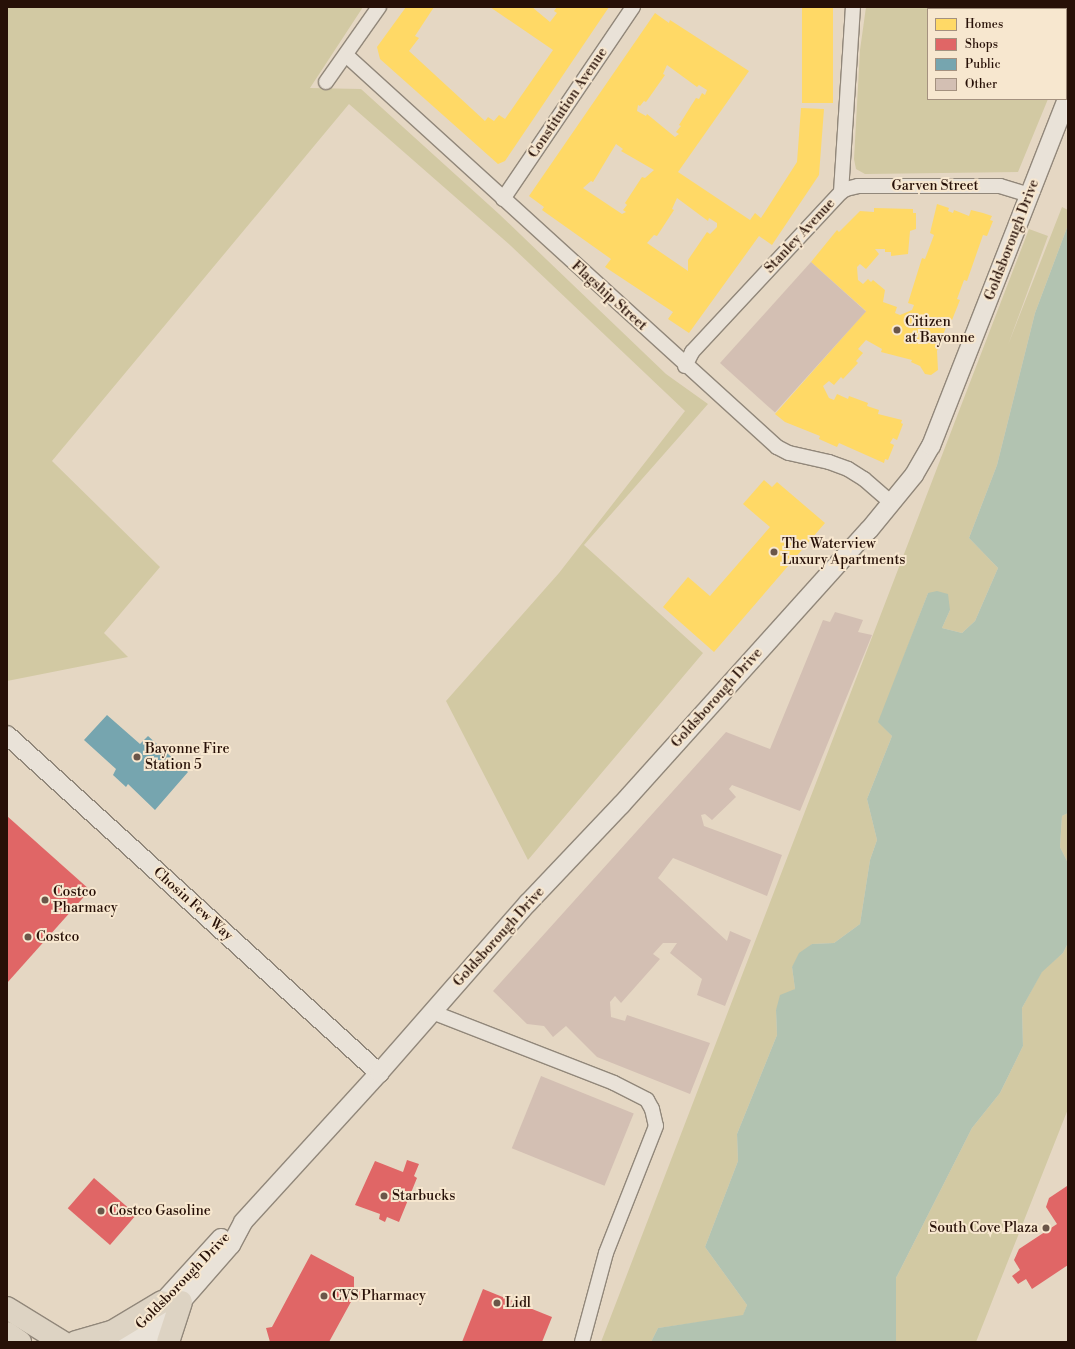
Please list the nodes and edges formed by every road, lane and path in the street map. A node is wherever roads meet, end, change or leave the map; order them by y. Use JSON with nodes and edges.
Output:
{"nodes":[{"id":1,"x":379,"y":7,"type":"edge"},
{"id":2,"x":633,"y":7,"type":"edge"},
{"id":3,"x":853,"y":7,"type":"edge"},
{"id":4,"x":346,"y":55,"type":"junction"},
{"id":5,"x":326,"y":82,"type":"dead end"},
{"id":6,"x":1066,"y":100,"type":"edge"},
{"id":7,"x":841,"y":192,"type":"junction"},
{"id":8,"x":1029,"y":195,"type":"junction"},
{"id":9,"x":503,"y":199,"type":"junction"},
{"id":10,"x":685,"y":366,"type":"junction"},
{"id":11,"x":892,"y":503,"type":"junction"},
{"id":12,"x":7,"y":735,"type":"edge"},
{"id":13,"x":432,"y":1012,"type":"junction"},
{"id":14,"x":379,"y":1073,"type":"junction"},
{"id":15,"x":172,"y":1302,"type":"junction"},
{"id":16,"x":7,"y":1308,"type":"edge"},
{"id":17,"x":7,"y":1333,"type":"edge"},
{"id":18,"x":20,"y":1342,"type":"edge"},
{"id":19,"x":62,"y":1342,"type":"edge"},
{"id":20,"x":76,"y":1342,"type":"edge"},
{"id":21,"x":126,"y":1342,"type":"edge"},
{"id":22,"x":146,"y":1342,"type":"edge"},
{"id":23,"x":168,"y":1342,"type":"edge"},
{"id":24,"x":582,"y":1342,"type":"edge"}],
"edges":[{"from":1,"to":4,"type":"street"},
{"from":2,"to":9,"type":"street","name":"Constitution Avenue"},
{"from":3,"to":7,"type":"street","name":"Stanley Avenue"},
{"from":4,"to":5,"type":"street"},
{"from":4,"to":9,"type":"street","name":"Flagship Street"},
{"from":6,"to":8,"type":"street","name":"Goldsborough Drive"},
{"from":7,"to":8,"type":"street","name":"Garven Street"},
{"from":7,"to":10,"type":"street","name":"Stanley Avenue"},
{"from":8,"to":11,"type":"street","name":"Goldsborough Drive"},
{"from":9,"to":10,"type":"street","name":"Flagship Street"},
{"from":10,"to":11,"type":"street","name":"Flagship Street"},
{"from":11,"to":13,"type":"street","name":"Goldsborough Drive"},
{"from":12,"to":14,"type":"street","name":"Chosin Few Way"},
{"from":13,"to":14,"type":"street","name":"Goldsborough Drive"},
{"from":13,"to":24,"type":"street"},
{"from":14,"to":15,"type":"street","name":"Goldsborough Drive"},
{"from":15,"to":20,"type":"highway"},
{"from":15,"to":21,"type":"street","name":"Goldsborough Drive"},
{"from":15,"to":22,"type":"street","name":"Goldsborough Drive"},
{"from":15,"to":23,"type":"highway"},
{"from":16,"to":19,"type":"highway"},
{"from":17,"to":18,"type":"highway"}]}
